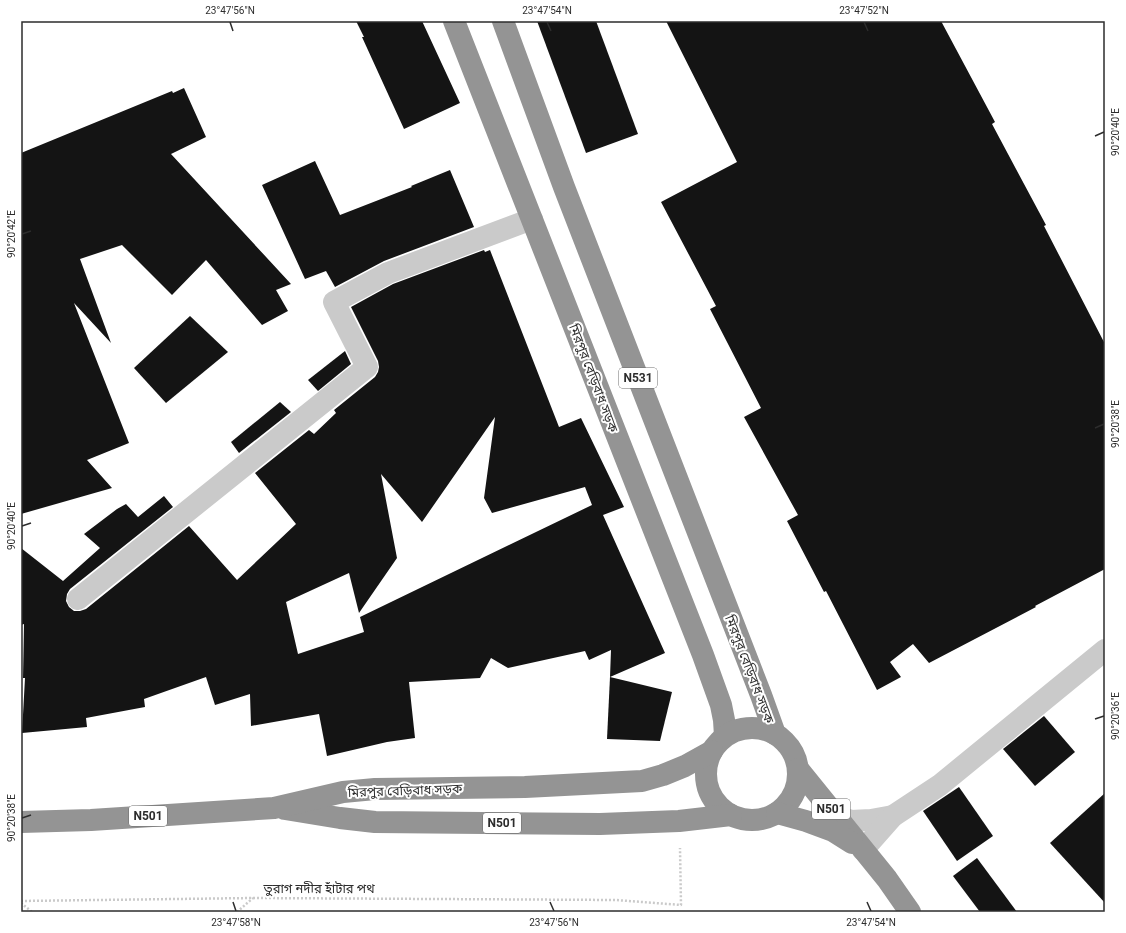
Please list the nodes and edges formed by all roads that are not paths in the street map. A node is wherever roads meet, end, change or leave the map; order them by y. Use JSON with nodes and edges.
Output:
{"nodes":[{"id":1,"x":454,"y":21,"type":"edge"},
{"id":2,"x":503,"y":21,"type":"edge"},
{"id":3,"x":532,"y":219,"type":"junction"},
{"id":4,"x":78,"y":599,"type":"dead end"},
{"id":5,"x":1105,"y":650,"type":"edge"},
{"id":6,"x":775,"y":734,"type":"junction"},
{"id":7,"x":718,"y":744,"type":"junction"},
{"id":8,"x":798,"y":769,"type":"junction"},
{"id":9,"x":274,"y":808,"type":"junction"},
{"id":10,"x":777,"y":813,"type":"junction"},
{"id":11,"x":731,"y":815,"type":"junction"},
{"id":12,"x":836,"y":816,"type":"junction"},
{"id":13,"x":893,"y":816,"type":"junction"},
{"id":14,"x":21,"y":822,"type":"edge"},
{"id":15,"x":863,"y":850,"type":"junction"},
{"id":16,"x":910,"y":912,"type":"edge"}],
"edges":[{"from":1,"to":3,"type":"highway","name":"মিরপুর বেড়িবাধ সড়ক","number":"N531"},
{"from":2,"to":6,"type":"highway","name":"মিরপুর বেড়িবাধ সড়ক","number":"N531"},
{"from":3,"to":4,"type":"street"},
{"from":3,"to":7,"type":"highway","name":"মিরপুর বেড়িবাধ সড়ক","number":"N531"},
{"from":5,"to":13,"type":"street"},
{"from":6,"to":7,"type":"highway","number":"N501"},
{"from":6,"to":8,"type":"highway","number":"N501"},
{"from":7,"to":9,"type":"highway","name":"মিরপুর বেড়িবাধ সড়ক","number":"N501"},
{"from":7,"to":11,"type":"highway","number":"N501"},
{"from":8,"to":10,"type":"highway","number":"N501"},
{"from":8,"to":12,"type":"highway","number":"N501"},
{"from":9,"to":11,"type":"highway","number":"N501"},
{"from":9,"to":14,"type":"highway","name":"মিরপুর বেড়িবাধ সড়ক","number":"N501"},
{"from":10,"to":11,"type":"highway","number":"N501"},
{"from":10,"to":15,"type":"highway","number":"N501"},
{"from":12,"to":13,"type":"street"},
{"from":12,"to":15,"type":"highway","number":"N501"},
{"from":13,"to":15,"type":"street"},
{"from":15,"to":16,"type":"highway","number":"N501"}]}
